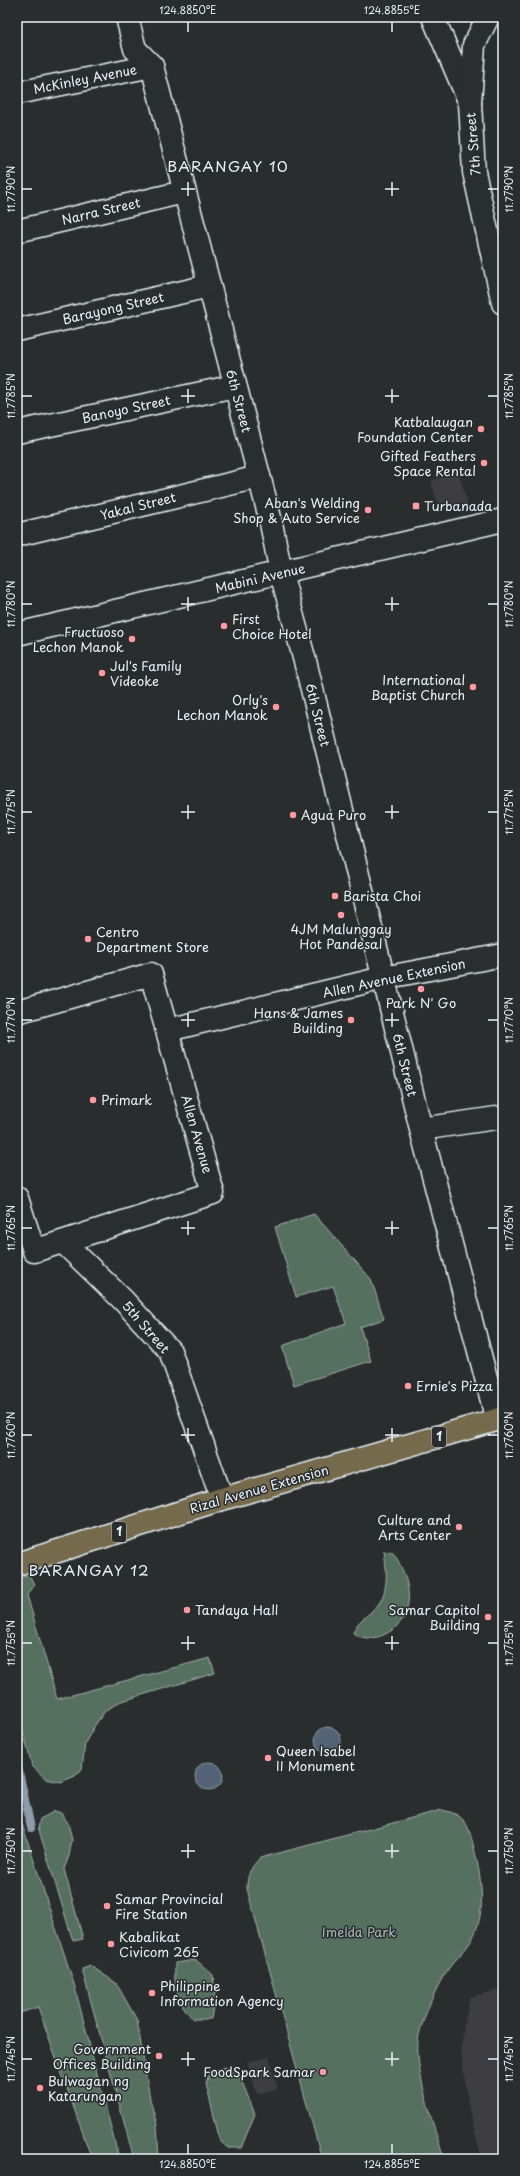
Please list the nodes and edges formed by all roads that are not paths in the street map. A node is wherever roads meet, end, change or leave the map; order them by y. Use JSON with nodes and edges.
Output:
{"nodes":[{"id":1,"x":128,"y":17,"type":"edge"},
{"id":2,"x":434,"y":17,"type":"edge"},
{"id":3,"x":488,"y":17,"type":"edge"},
{"id":4,"x":152,"y":66,"type":"junction"},
{"id":5,"x":17,"y":93,"type":"edge"},
{"id":6,"x":470,"y":103,"type":"junction"},
{"id":7,"x":184,"y":192,"type":"junction"},
{"id":8,"x":17,"y":230,"type":"edge"},
{"id":9,"x":209,"y":286,"type":"junction"},
{"id":10,"x":503,"y":303,"type":"edge"},
{"id":11,"x":17,"y":330,"type":"edge"},
{"id":12,"x":235,"y":386,"type":"junction"},
{"id":13,"x":17,"y":432,"type":"edge"},
{"id":14,"x":259,"y":477,"type":"junction"},
{"id":15,"x":503,"y":520,"type":"edge"},
{"id":16,"x":17,"y":535,"type":"edge"},
{"id":17,"x":281,"y":573,"type":"junction"},
{"id":18,"x":17,"y":634,"type":"edge"},
{"id":19,"x":503,"y":955,"type":"edge"},
{"id":20,"x":383,"y":978,"type":"junction"},
{"id":21,"x":17,"y":1012,"type":"edge"},
{"id":22,"x":168,"y":1030,"type":"junction"},
{"id":23,"x":503,"y":1117,"type":"edge"},
{"id":24,"x":421,"y":1130,"type":"junction"},
{"id":25,"x":17,"y":1198,"type":"edge"},
{"id":26,"x":63,"y":1242,"type":"junction"},
{"id":27,"x":500,"y":1419,"type":"edge"},
{"id":28,"x":222,"y":1499,"type":"junction"},
{"id":29,"x":17,"y":1564,"type":"edge"}],
"edges":[{"from":1,"to":4,"type":"street"},
{"from":2,"to":6,"type":"street"},
{"from":3,"to":6,"type":"street"},
{"from":4,"to":5,"type":"street","name":"McKinley Avenue"},
{"from":4,"to":7,"type":"street","name":"6th Street"},
{"from":6,"to":10,"type":"street","name":"7th Street"},
{"from":7,"to":8,"type":"street","name":"Narra Street"},
{"from":7,"to":9,"type":"street","name":"6th Street"},
{"from":9,"to":11,"type":"street","name":"Barayong Street"},
{"from":9,"to":12,"type":"street","name":"6th Street"},
{"from":12,"to":13,"type":"street","name":"Banoyo Street"},
{"from":12,"to":14,"type":"street","name":"6th Street"},
{"from":14,"to":16,"type":"street","name":"Yakal Street"},
{"from":14,"to":17,"type":"street","name":"6th Street"},
{"from":15,"to":17,"type":"street","name":"Mabini Avenue"},
{"from":17,"to":18,"type":"street","name":"Mabini Avenue"},
{"from":17,"to":20,"type":"street","name":"6th Street"},
{"from":19,"to":20,"type":"street","name":"Allen Avenue Extension"},
{"from":20,"to":22,"type":"street","name":"Allen Avenue Extension"},
{"from":20,"to":24,"type":"street","name":"6th Street"},
{"from":21,"to":22,"type":"street","name":"Allen Avenue"},
{"from":22,"to":26,"type":"street","name":"Allen Avenue"},
{"from":23,"to":24,"type":"street"},
{"from":24,"to":27,"type":"street","name":"6th Street"},
{"from":25,"to":26,"type":"street","name":"Allen Avenue"},
{"from":26,"to":28,"type":"street","name":"5th Street"},
{"from":27,"to":28,"type":"main road","name":"Rizal Avenue Extension","number":"1"},
{"from":28,"to":29,"type":"main road","name":"Rizal Avenue Extension","number":"1"}]}
